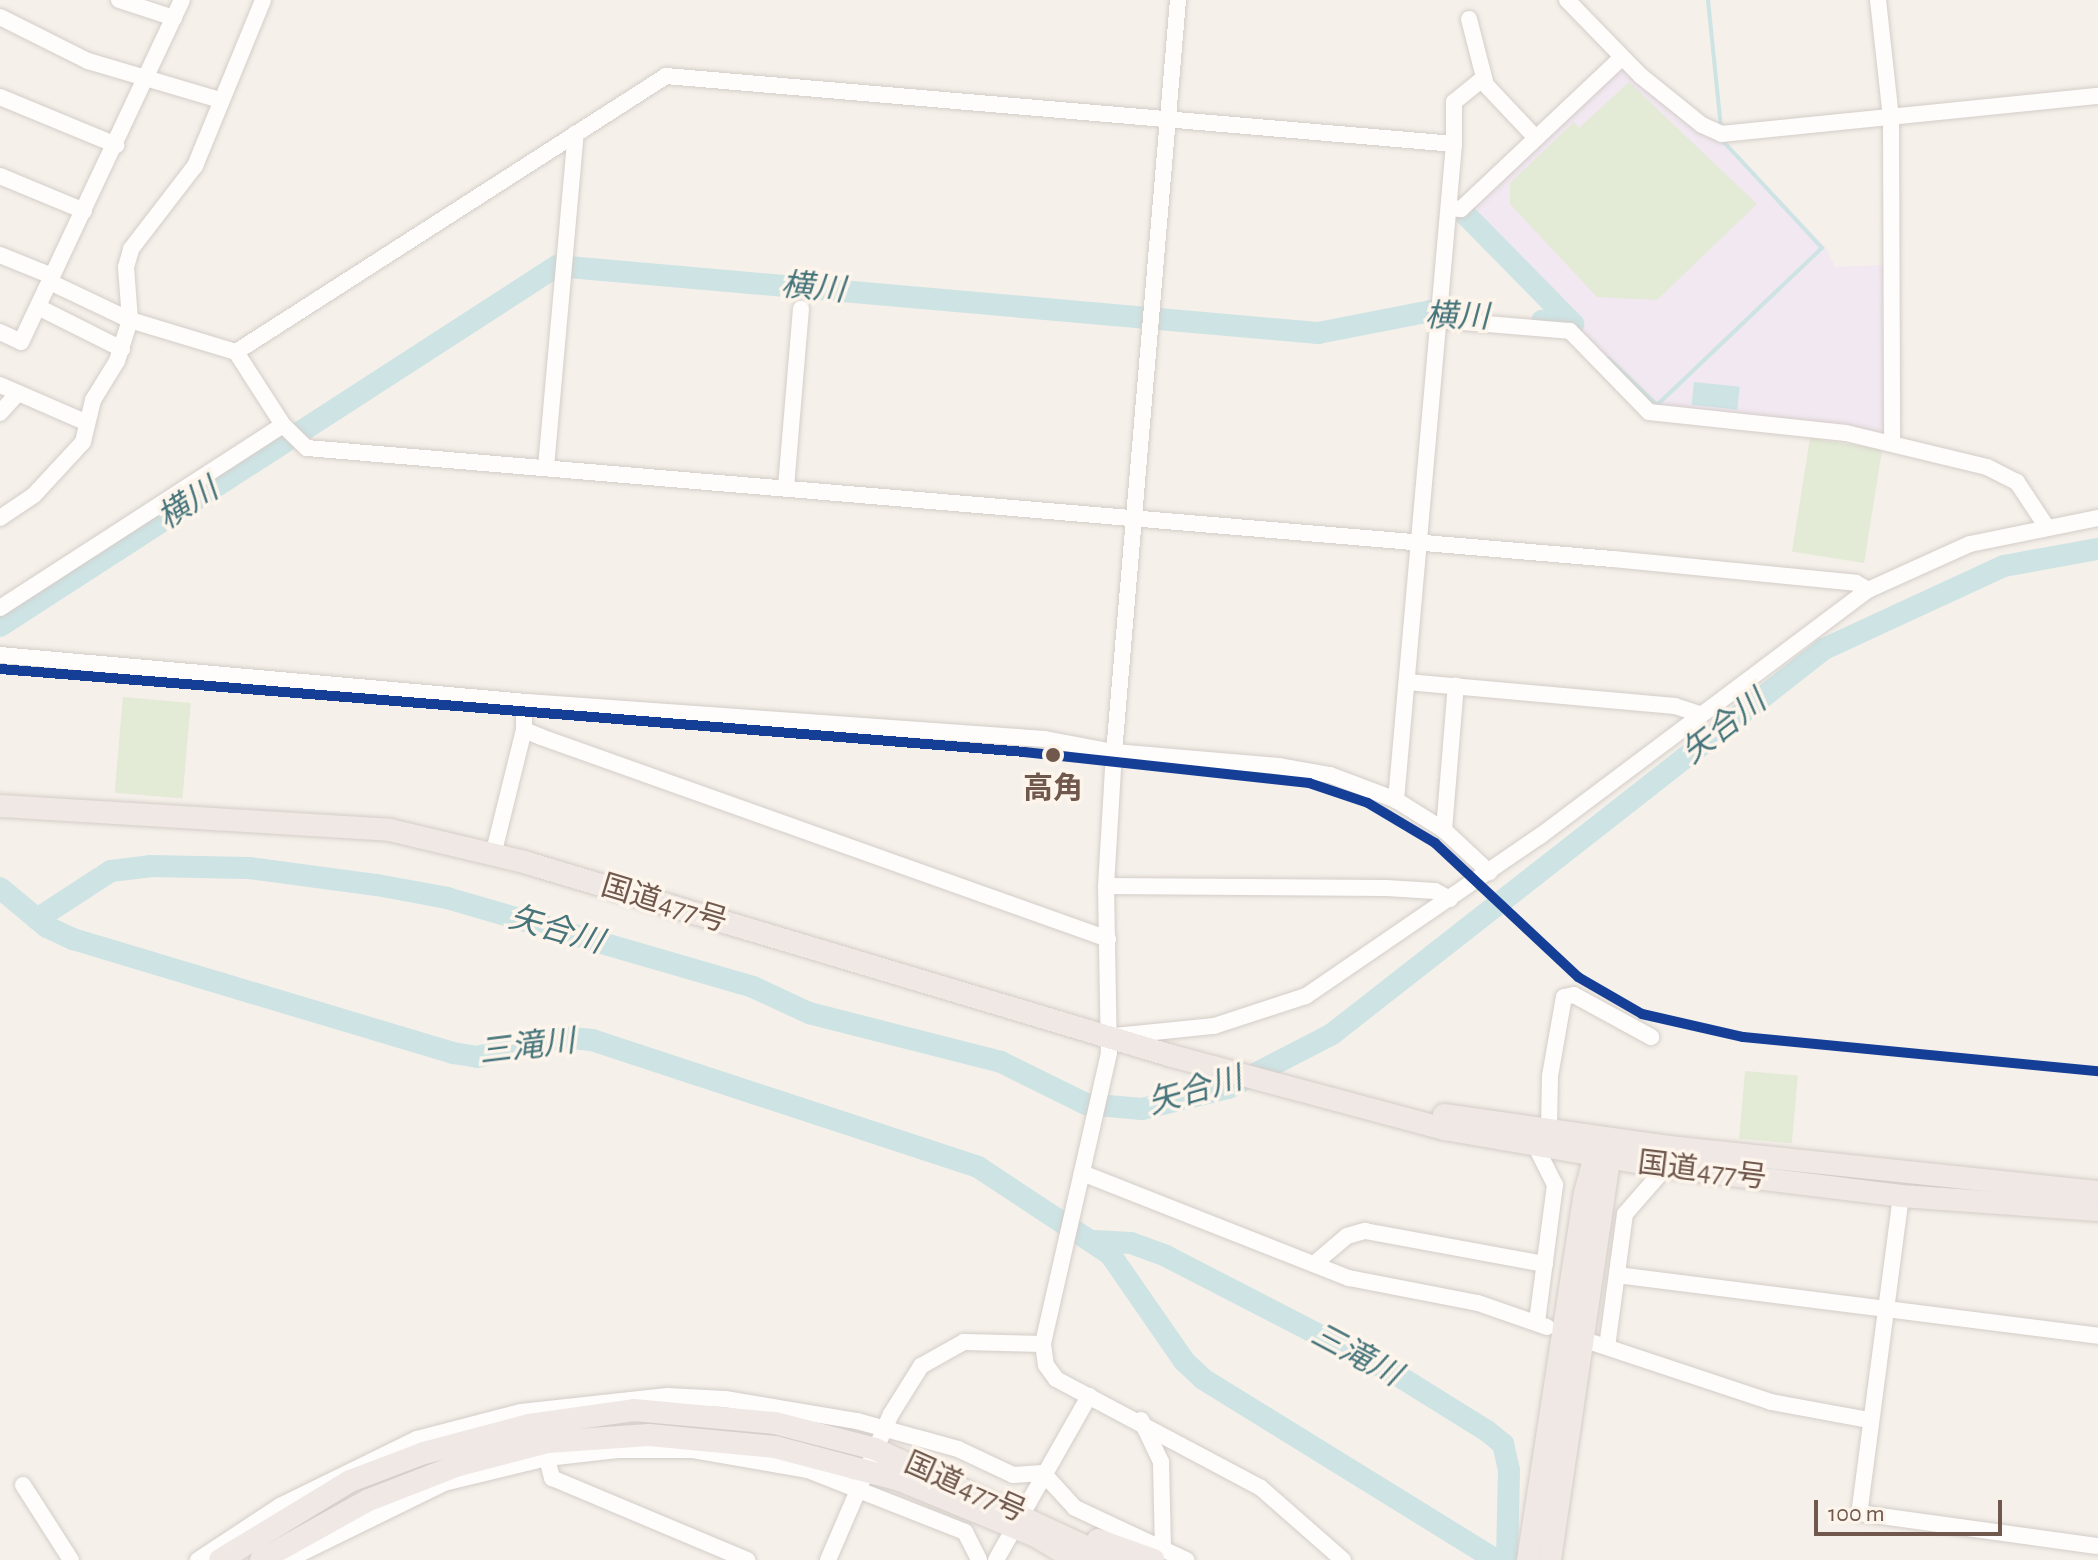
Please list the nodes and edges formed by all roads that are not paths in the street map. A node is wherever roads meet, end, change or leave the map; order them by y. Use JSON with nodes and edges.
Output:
{"nodes":[{"id":1,"x":119,"y":0,"type":"edge"},
{"id":2,"x":182,"y":0,"type":"edge"},
{"id":3,"x":263,"y":0,"type":"edge"},
{"id":4,"x":1178,"y":0,"type":"edge"},
{"id":5,"x":1567,"y":0,"type":"edge"},
{"id":6,"x":1878,"y":0,"type":"edge"},
{"id":7,"x":0,"y":17,"type":"edge"},
{"id":8,"x":174,"y":18,"type":"junction"},
{"id":9,"x":1469,"y":19,"type":"dead end"},
{"id":10,"x":1621,"y":58,"type":"junction"},
{"id":11,"x":1484,"y":78,"type":"junction"},
{"id":12,"x":147,"y":81,"type":"junction"},
{"id":13,"x":2098,"y":96,"type":"edge"},
{"id":14,"x":0,"y":97,"type":"edge"},
{"id":15,"x":220,"y":100,"type":"junction"},
{"id":16,"x":1891,"y":118,"type":"junction"},
{"id":17,"x":1168,"y":120,"type":"junction"},
{"id":18,"x":576,"y":133,"type":"junction"},
{"id":19,"x":1536,"y":138,"type":"junction"},
{"id":20,"x":1454,"y":144,"type":"junction"},
{"id":21,"x":116,"y":145,"type":"junction"},
{"id":22,"x":0,"y":176,"type":"edge"},
{"id":23,"x":1449,"y":208,"type":"junction"},
{"id":24,"x":84,"y":211,"type":"junction"},
{"id":25,"x":0,"y":255,"type":"edge"},
{"id":26,"x":51,"y":279,"type":"junction"},
{"id":27,"x":38,"y":307,"type":"junction"},
{"id":28,"x":801,"y":309,"type":"dead end"},
{"id":29,"x":1439,"y":316,"type":"junction"},
{"id":30,"x":130,"y":320,"type":"junction"},
{"id":31,"x":0,"y":332,"type":"edge"},
{"id":32,"x":122,"y":349,"type":"junction"},
{"id":33,"x":236,"y":352,"type":"junction"},
{"id":34,"x":0,"y":385,"type":"edge"},
{"id":35,"x":18,"y":393,"type":"junction"},
{"id":36,"x":0,"y":413,"type":"edge"},
{"id":37,"x":85,"y":422,"type":"junction"},
{"id":38,"x":284,"y":425,"type":"junction"},
{"id":39,"x":1892,"y":442,"type":"junction"},
{"id":40,"x":546,"y":467,"type":"junction"},
{"id":41,"x":786,"y":487,"type":"junction"},
{"id":42,"x":0,"y":518,"type":"edge"},
{"id":43,"x":1132,"y":518,"type":"junction"},
{"id":44,"x":2098,"y":518,"type":"edge"},
{"id":45,"x":2046,"y":526,"type":"junction"},
{"id":46,"x":1420,"y":544,"type":"junction"},
{"id":47,"x":1868,"y":590,"type":"junction"},
{"id":48,"x":0,"y":608,"type":"edge"},
{"id":49,"x":0,"y":655,"type":"edge"},
{"id":50,"x":1407,"y":682,"type":"junction"},
{"id":51,"x":1456,"y":685,"type":"junction"},
{"id":52,"x":1700,"y":714,"type":"junction"},
{"id":53,"x":1114,"y":752,"type":"junction"},
{"id":54,"x":1396,"y":800,"type":"junction"},
{"id":55,"x":0,"y":806,"type":"edge"},
{"id":56,"x":1444,"y":830,"type":"junction"},
{"id":57,"x":493,"y":855,"type":"junction"},
{"id":58,"x":1489,"y":872,"type":"junction"},
{"id":59,"x":1106,"y":886,"type":"junction"},
{"id":60,"x":1450,"y":899,"type":"junction"},
{"id":61,"x":1108,"y":939,"type":"junction"},
{"id":62,"x":1651,"y":1037,"type":"dead end"},
{"id":63,"x":1109,"y":1045,"type":"junction"},
{"id":64,"x":1542,"y":1136,"type":"junction"},
{"id":65,"x":1601,"y":1151,"type":"junction"},
{"id":66,"x":1666,"y":1167,"type":"junction"},
{"id":67,"x":1081,"y":1174,"type":"junction"},
{"id":68,"x":2098,"y":1192,"type":"edge"},
{"id":69,"x":1901,"y":1196,"type":"junction"},
{"id":70,"x":2098,"y":1210,"type":"edge"},
{"id":71,"x":1314,"y":1264,"type":"junction"},
{"id":72,"x":1545,"y":1264,"type":"junction"},
{"id":73,"x":1617,"y":1275,"type":"junction"},
{"id":74,"x":1884,"y":1305,"type":"junction"},
{"id":75,"x":2098,"y":1336,"type":"edge"},
{"id":76,"x":1045,"y":1339,"type":"junction"},
{"id":77,"x":1089,"y":1396,"type":"junction"},
{"id":78,"x":1141,"y":1420,"type":"junction"},
{"id":79,"x":1869,"y":1420,"type":"junction"},
{"id":80,"x":885,"y":1428,"type":"junction"},
{"id":81,"x":875,"y":1449,"type":"junction"},
{"id":82,"x":547,"y":1458,"type":"junction"},
{"id":83,"x":1043,"y":1473,"type":"junction"},
{"id":84,"x":861,"y":1480,"type":"junction"},
{"id":85,"x":23,"y":1485,"type":"dead end"},
{"id":86,"x":1017,"y":1520,"type":"junction"},
{"id":87,"x":1043,"y":1523,"type":"junction"},
{"id":88,"x":2098,"y":1546,"type":"edge"},
{"id":89,"x":1158,"y":1554,"type":"edge"},
{"id":90,"x":1334,"y":1557,"type":"edge"},
{"id":91,"x":71,"y":1560,"type":"edge"},
{"id":92,"x":198,"y":1560,"type":"edge"},
{"id":93,"x":220,"y":1560,"type":"edge"},
{"id":94,"x":261,"y":1560,"type":"edge"},
{"id":95,"x":287,"y":1560,"type":"edge"},
{"id":96,"x":747,"y":1560,"type":"edge"},
{"id":97,"x":828,"y":1560,"type":"edge"},
{"id":98,"x":979,"y":1560,"type":"edge"},
{"id":99,"x":996,"y":1560,"type":"edge"},
{"id":100,"x":1076,"y":1560,"type":"edge"},
{"id":101,"x":1114,"y":1560,"type":"edge"},
{"id":102,"x":1186,"y":1560,"type":"edge"},
{"id":103,"x":1529,"y":1560,"type":"edge"},
{"id":104,"x":1550,"y":1560,"type":"edge"}],
"edges":[{"from":1,"to":8,"type":"street"},
{"from":2,"to":8,"type":"street"},
{"from":3,"to":15,"type":"street"},
{"from":4,"to":17,"type":"street"},
{"from":5,"to":10,"type":"street"},
{"from":6,"to":16,"type":"street"},
{"from":7,"to":12,"type":"street"},
{"from":8,"to":12,"type":"street"},
{"from":9,"to":11,"type":"street"},
{"from":10,"to":16,"type":"street"},
{"from":10,"to":19,"type":"street"},
{"from":11,"to":19,"type":"street"},
{"from":11,"to":20,"type":"street"},
{"from":12,"to":15,"type":"street"},
{"from":12,"to":21,"type":"street"},
{"from":13,"to":16,"type":"street"},
{"from":14,"to":21,"type":"street"},
{"from":15,"to":30,"type":"street"},
{"from":16,"to":39,"type":"street"},
{"from":17,"to":18,"type":"street"},
{"from":17,"to":20,"type":"street"},
{"from":17,"to":43,"type":"street"},
{"from":18,"to":33,"type":"street"},
{"from":18,"to":40,"type":"street"},
{"from":19,"to":23,"type":"street"},
{"from":20,"to":23,"type":"street"},
{"from":21,"to":24,"type":"street"},
{"from":22,"to":24,"type":"street"},
{"from":23,"to":29,"type":"street"},
{"from":24,"to":26,"type":"street"},
{"from":25,"to":26,"type":"street"},
{"from":26,"to":27,"type":"street"},
{"from":26,"to":30,"type":"street"},
{"from":27,"to":31,"type":"street"},
{"from":27,"to":32,"type":"street"},
{"from":28,"to":41,"type":"street"},
{"from":29,"to":39,"type":"street"},
{"from":29,"to":46,"type":"street"},
{"from":30,"to":32,"type":"street"},
{"from":30,"to":33,"type":"street"},
{"from":32,"to":37,"type":"street"},
{"from":33,"to":38,"type":"street"},
{"from":34,"to":35,"type":"street"},
{"from":35,"to":36,"type":"street"},
{"from":35,"to":37,"type":"street"},
{"from":37,"to":42,"type":"street"},
{"from":38,"to":40,"type":"street"},
{"from":38,"to":48,"type":"street"},
{"from":39,"to":45,"type":"street"},
{"from":40,"to":41,"type":"street"},
{"from":41,"to":43,"type":"street"},
{"from":43,"to":46,"type":"street"},
{"from":43,"to":53,"type":"street"},
{"from":44,"to":45,"type":"street"},
{"from":45,"to":47,"type":"street"},
{"from":46,"to":47,"type":"street"},
{"from":46,"to":50,"type":"street"},
{"from":47,"to":52,"type":"street"},
{"from":49,"to":53,"type":"street"},
{"from":50,"to":51,"type":"street"},
{"from":50,"to":54,"type":"street"},
{"from":51,"to":52,"type":"street"},
{"from":51,"to":56,"type":"street"},
{"from":52,"to":58,"type":"street"},
{"from":53,"to":54,"type":"street"},
{"from":53,"to":59,"type":"street"},
{"from":54,"to":56,"type":"street"},
{"from":55,"to":57,"type":"highway","name":"国道477号"},
{"from":56,"to":58,"type":"street"},
{"from":57,"to":61,"type":"street"},
{"from":57,"to":63,"type":"highway","name":"国道477号"},
{"from":58,"to":60,"type":"street"},
{"from":59,"to":60,"type":"street"},
{"from":59,"to":61,"type":"street"},
{"from":60,"to":63,"type":"street"},
{"from":61,"to":63,"type":"street"},
{"from":62,"to":64,"type":"street"},
{"from":63,"to":64,"type":"highway","name":"国道477号"},
{"from":63,"to":67,"type":"street"},
{"from":64,"to":65,"type":"highway","name":"国道477号"},
{"from":64,"to":72,"type":"street"},
{"from":65,"to":66,"type":"highway","name":"国道477号"},
{"from":65,"to":68,"type":"highway","name":"国道477号"},
{"from":65,"to":103,"type":"highway"},
{"from":65,"to":104,"type":"highway"},
{"from":66,"to":69,"type":"highway","name":"国道477号"},
{"from":66,"to":73,"type":"street"},
{"from":67,"to":71,"type":"street"},
{"from":67,"to":76,"type":"street"},
{"from":69,"to":70,"type":"highway","name":"国道477号"},
{"from":69,"to":74,"type":"street"},
{"from":71,"to":72,"type":"street"},
{"from":71,"to":72,"type":"street"},
{"from":73,"to":74,"type":"street"},
{"from":73,"to":79,"type":"street"},
{"from":74,"to":75,"type":"street"},
{"from":74,"to":79,"type":"street"},
{"from":76,"to":77,"type":"street"},
{"from":76,"to":80,"type":"street"},
{"from":77,"to":78,"type":"street"},
{"from":77,"to":83,"type":"street"},
{"from":78,"to":89,"type":"street"},
{"from":78,"to":90,"type":"street"},
{"from":79,"to":88,"type":"street"},
{"from":80,"to":81,"type":"street"},
{"from":80,"to":83,"type":"street"},
{"from":80,"to":92,"type":"street"},
{"from":81,"to":84,"type":"street"},
{"from":81,"to":86,"type":"highway","name":"国道477号"},
{"from":81,"to":93,"type":"highway","name":"国道477号"},
{"from":82,"to":84,"type":"street"},
{"from":82,"to":95,"type":"street"},
{"from":82,"to":96,"type":"street"},
{"from":83,"to":86,"type":"street"},
{"from":83,"to":89,"type":"street"},
{"from":84,"to":86,"type":"highway","name":"国道477号"},
{"from":84,"to":94,"type":"highway","name":"国道477号"},
{"from":84,"to":97,"type":"street"},
{"from":84,"to":98,"type":"street"},
{"from":85,"to":91,"type":"street"},
{"from":86,"to":87,"type":"highway","name":"国道477号"},
{"from":86,"to":99,"type":"street"},
{"from":86,"to":100,"type":"highway","name":"国道477号"},
{"from":87,"to":89,"type":"highway"},
{"from":87,"to":101,"type":"highway","name":"国道477号"},
{"from":89,"to":102,"type":"street"}]}
